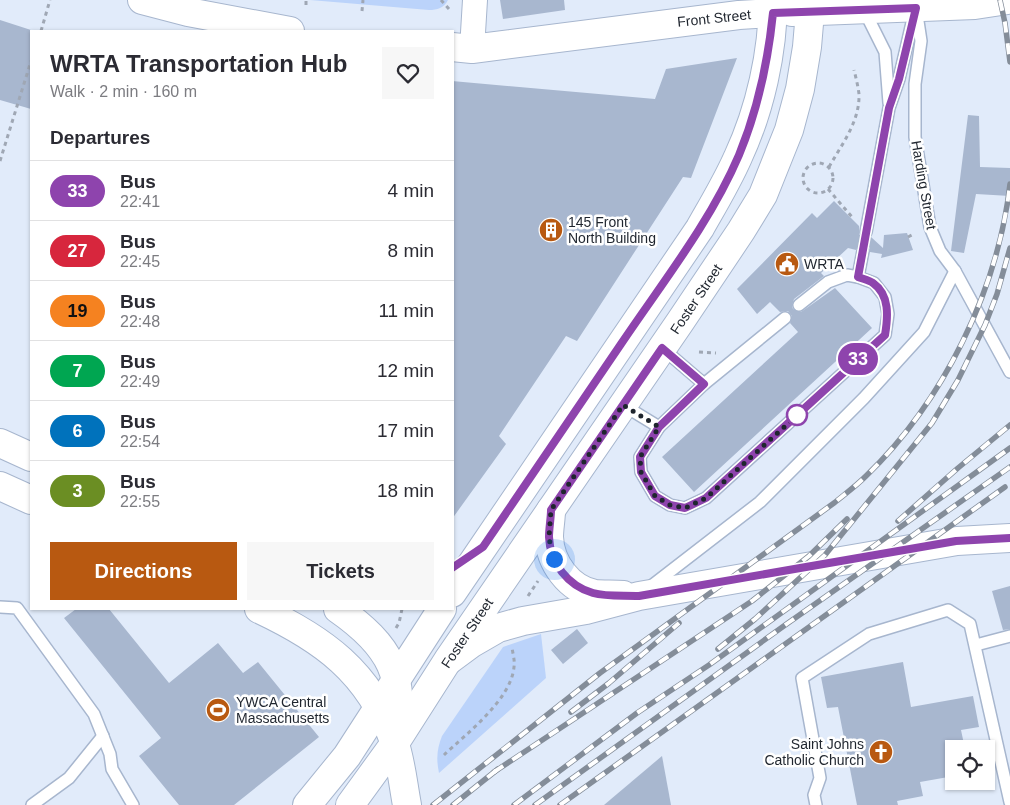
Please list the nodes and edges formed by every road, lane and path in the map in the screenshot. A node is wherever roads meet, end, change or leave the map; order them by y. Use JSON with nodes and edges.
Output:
{"nodes":[{"id":1,"x":50,"y":0,"type":"edge"},
{"id":2,"x":142,"y":0,"type":"edge"},
{"id":3,"x":306,"y":0,"type":"edge"},
{"id":4,"x":363,"y":0,"type":"edge"},
{"id":5,"x":441,"y":0,"type":"edge"},
{"id":6,"x":475,"y":0,"type":"edge"},
{"id":7,"x":1008,"y":0,"type":"edge"},
{"id":8,"x":306,"y":5,"type":"dead end"},
{"id":9,"x":773,"y":6,"type":"edge"},
{"id":10,"x":811,"y":6,"type":"edge"},
{"id":11,"x":916,"y":8,"type":"junction"},
{"id":12,"x":449,"y":9,"type":"dead end"},
{"id":13,"x":864,"y":10,"type":"junction"},
{"id":14,"x":362,"y":11,"type":"dead end"},
{"id":15,"x":41,"y":30,"type":"edge"},
{"id":16,"x":285,"y":30,"type":"edge"},
{"id":17,"x":462,"y":48,"type":"edge"},
{"id":18,"x":30,"y":64,"type":"edge"},
{"id":19,"x":854,"y":70,"type":"dead end"},
{"id":20,"x":889,"y":108,"type":"junction"},
{"id":21,"x":0,"y":161,"type":"edge"},
{"id":22,"x":829,"y":167,"type":"junction"},
{"id":23,"x":828,"y":190,"type":"junction"},
{"id":24,"x":852,"y":220,"type":"dead end"},
{"id":25,"x":866,"y":232,"type":"dead end"},
{"id":26,"x":914,"y":234,"type":"dead end"},
{"id":27,"x":908,"y":236,"type":"dead end"},
{"id":28,"x":863,"y":251,"type":"dead end"},
{"id":29,"x":955,"y":271,"type":"junction"},
{"id":30,"x":858,"y":277,"type":"junction"},
{"id":31,"x":799,"y":305,"type":"dead end"},
{"id":32,"x":785,"y":318,"type":"dead end"},
{"id":33,"x":662,"y":348,"type":"junction"},
{"id":34,"x":1010,"y":372,"type":"edge"},
{"id":35,"x":704,"y":384,"type":"junction"},
{"id":36,"x":623,"y":405,"type":"junction"},
{"id":37,"x":659,"y":427,"type":"junction"},
{"id":38,"x":0,"y":443,"type":"edge"},
{"id":39,"x":30,"y":457,"type":"edge"},
{"id":40,"x":0,"y":486,"type":"edge"},
{"id":41,"x":30,"y":500,"type":"edge"},
{"id":42,"x":551,"y":510,"type":"junction"},
{"id":43,"x":1010,"y":538,"type":"edge"},
{"id":44,"x":483,"y":547,"type":"junction"},
{"id":45,"x":454,"y":567,"type":"edge"},
{"id":46,"x":539,"y":580,"type":"dead end"},
{"id":47,"x":454,"y":590,"type":"edge"},
{"id":48,"x":639,"y":596,"type":"junction"},
{"id":49,"x":525,"y":600,"type":"dead end"},
{"id":50,"x":0,"y":607,"type":"edge"},
{"id":51,"x":261,"y":610,"type":"edge"},
{"id":52,"x":339,"y":610,"type":"edge"},
{"id":53,"x":402,"y":610,"type":"edge"},
{"id":54,"x":441,"y":610,"type":"edge"},
{"id":55,"x":392,"y":635,"type":"dead end"},
{"id":56,"x":1010,"y":636,"type":"edge"},
{"id":57,"x":512,"y":642,"type":"dead end"},
{"id":58,"x":976,"y":646,"type":"junction"},
{"id":59,"x":448,"y":660,"type":"junction"},
{"id":60,"x":397,"y":677,"type":"junction"},
{"id":61,"x":379,"y":704,"type":"junction"},
{"id":62,"x":103,"y":736,"type":"junction"},
{"id":63,"x":395,"y":743,"type":"junction"},
{"id":64,"x":444,"y":756,"type":"dead end"},
{"id":65,"x":1010,"y":802,"type":"edge"},
{"id":66,"x":32,"y":805,"type":"edge"},
{"id":67,"x":133,"y":805,"type":"edge"},
{"id":68,"x":307,"y":805,"type":"edge"},
{"id":69,"x":350,"y":805,"type":"edge"},
{"id":70,"x":406,"y":805,"type":"edge"},
{"id":71,"x":816,"y":805,"type":"edge"}],
"edges":[{"from":1,"to":15,"type":"path"},
{"from":2,"to":16,"type":"main road"},
{"from":3,"to":8,"type":"path"},
{"from":4,"to":14,"type":"path"},
{"from":5,"to":12,"type":"path"},
{"from":6,"to":17,"type":"street"},
{"from":7,"to":11,"type":"main road","name":"Front Street"},
{"from":9,"to":10,"type":"main road","name":"Front Street"},
{"from":9,"to":17,"type":"main road","name":"Front Street"},
{"from":9,"to":44,"type":"main road"},
{"from":10,"to":13,"type":"main road","name":"Front Street"},
{"from":10,"to":33,"type":"main road","name":"Foster Street"},
{"from":11,"to":13,"type":"main road","name":"Front Street"},
{"from":11,"to":20,"type":"lane"},
{"from":11,"to":29,"type":"lane","name":"Harding Street"},
{"from":13,"to":20,"type":"lane"},
{"from":18,"to":21,"type":"path"},
{"from":19,"to":22,"type":"path"},
{"from":20,"to":25,"type":"lane"},
{"from":22,"to":23,"type":"path"},
{"from":22,"to":23,"type":"path"},
{"from":23,"to":24,"type":"path"},
{"from":26,"to":27,"type":"path"},
{"from":28,"to":30,"type":"lane"},
{"from":29,"to":34,"type":"lane","name":"Harding Street"},
{"from":29,"to":48,"type":"lane"},
{"from":30,"to":31,"type":"lane"},
{"from":30,"to":37,"type":"lane"},
{"from":32,"to":35,"type":"lane"},
{"from":33,"to":35,"type":"lane"},
{"from":33,"to":36,"type":"main road","name":"Foster Street"},
{"from":35,"to":37,"type":"lane"},
{"from":36,"to":37,"type":"lane"},
{"from":36,"to":42,"type":"main road","name":"Foster Street"},
{"from":38,"to":39,"type":"main road"},
{"from":40,"to":41,"type":"main road"},
{"from":42,"to":48,"type":"main road"},
{"from":42,"to":59,"type":"main road","name":"Foster Street"},
{"from":43,"to":48,"type":"main road"},
{"from":44,"to":45,"type":"main road"},
{"from":44,"to":47,"type":"main road"},
{"from":46,"to":49,"type":"path"},
{"from":48,"to":59,"type":"main road"},
{"from":50,"to":62,"type":"lane"},
{"from":51,"to":61,"type":"main road"},
{"from":52,"to":60,"type":"main road"},
{"from":53,"to":55,"type":"path"},
{"from":54,"to":60,"type":"main road"},
{"from":56,"to":58,"type":"lane"},
{"from":57,"to":64,"type":"path"},
{"from":58,"to":65,"type":"lane"},
{"from":58,"to":71,"type":"lane"},
{"from":59,"to":63,"type":"main road","name":"Foster Street"},
{"from":60,"to":61,"type":"main road"},
{"from":60,"to":63,"type":"main road"},
{"from":61,"to":63,"type":"main road"},
{"from":61,"to":68,"type":"main road"},
{"from":62,"to":66,"type":"lane"},
{"from":62,"to":67,"type":"lane"},
{"from":63,"to":69,"type":"main road","name":"Foster Street"},
{"from":63,"to":70,"type":"main road"}]}
